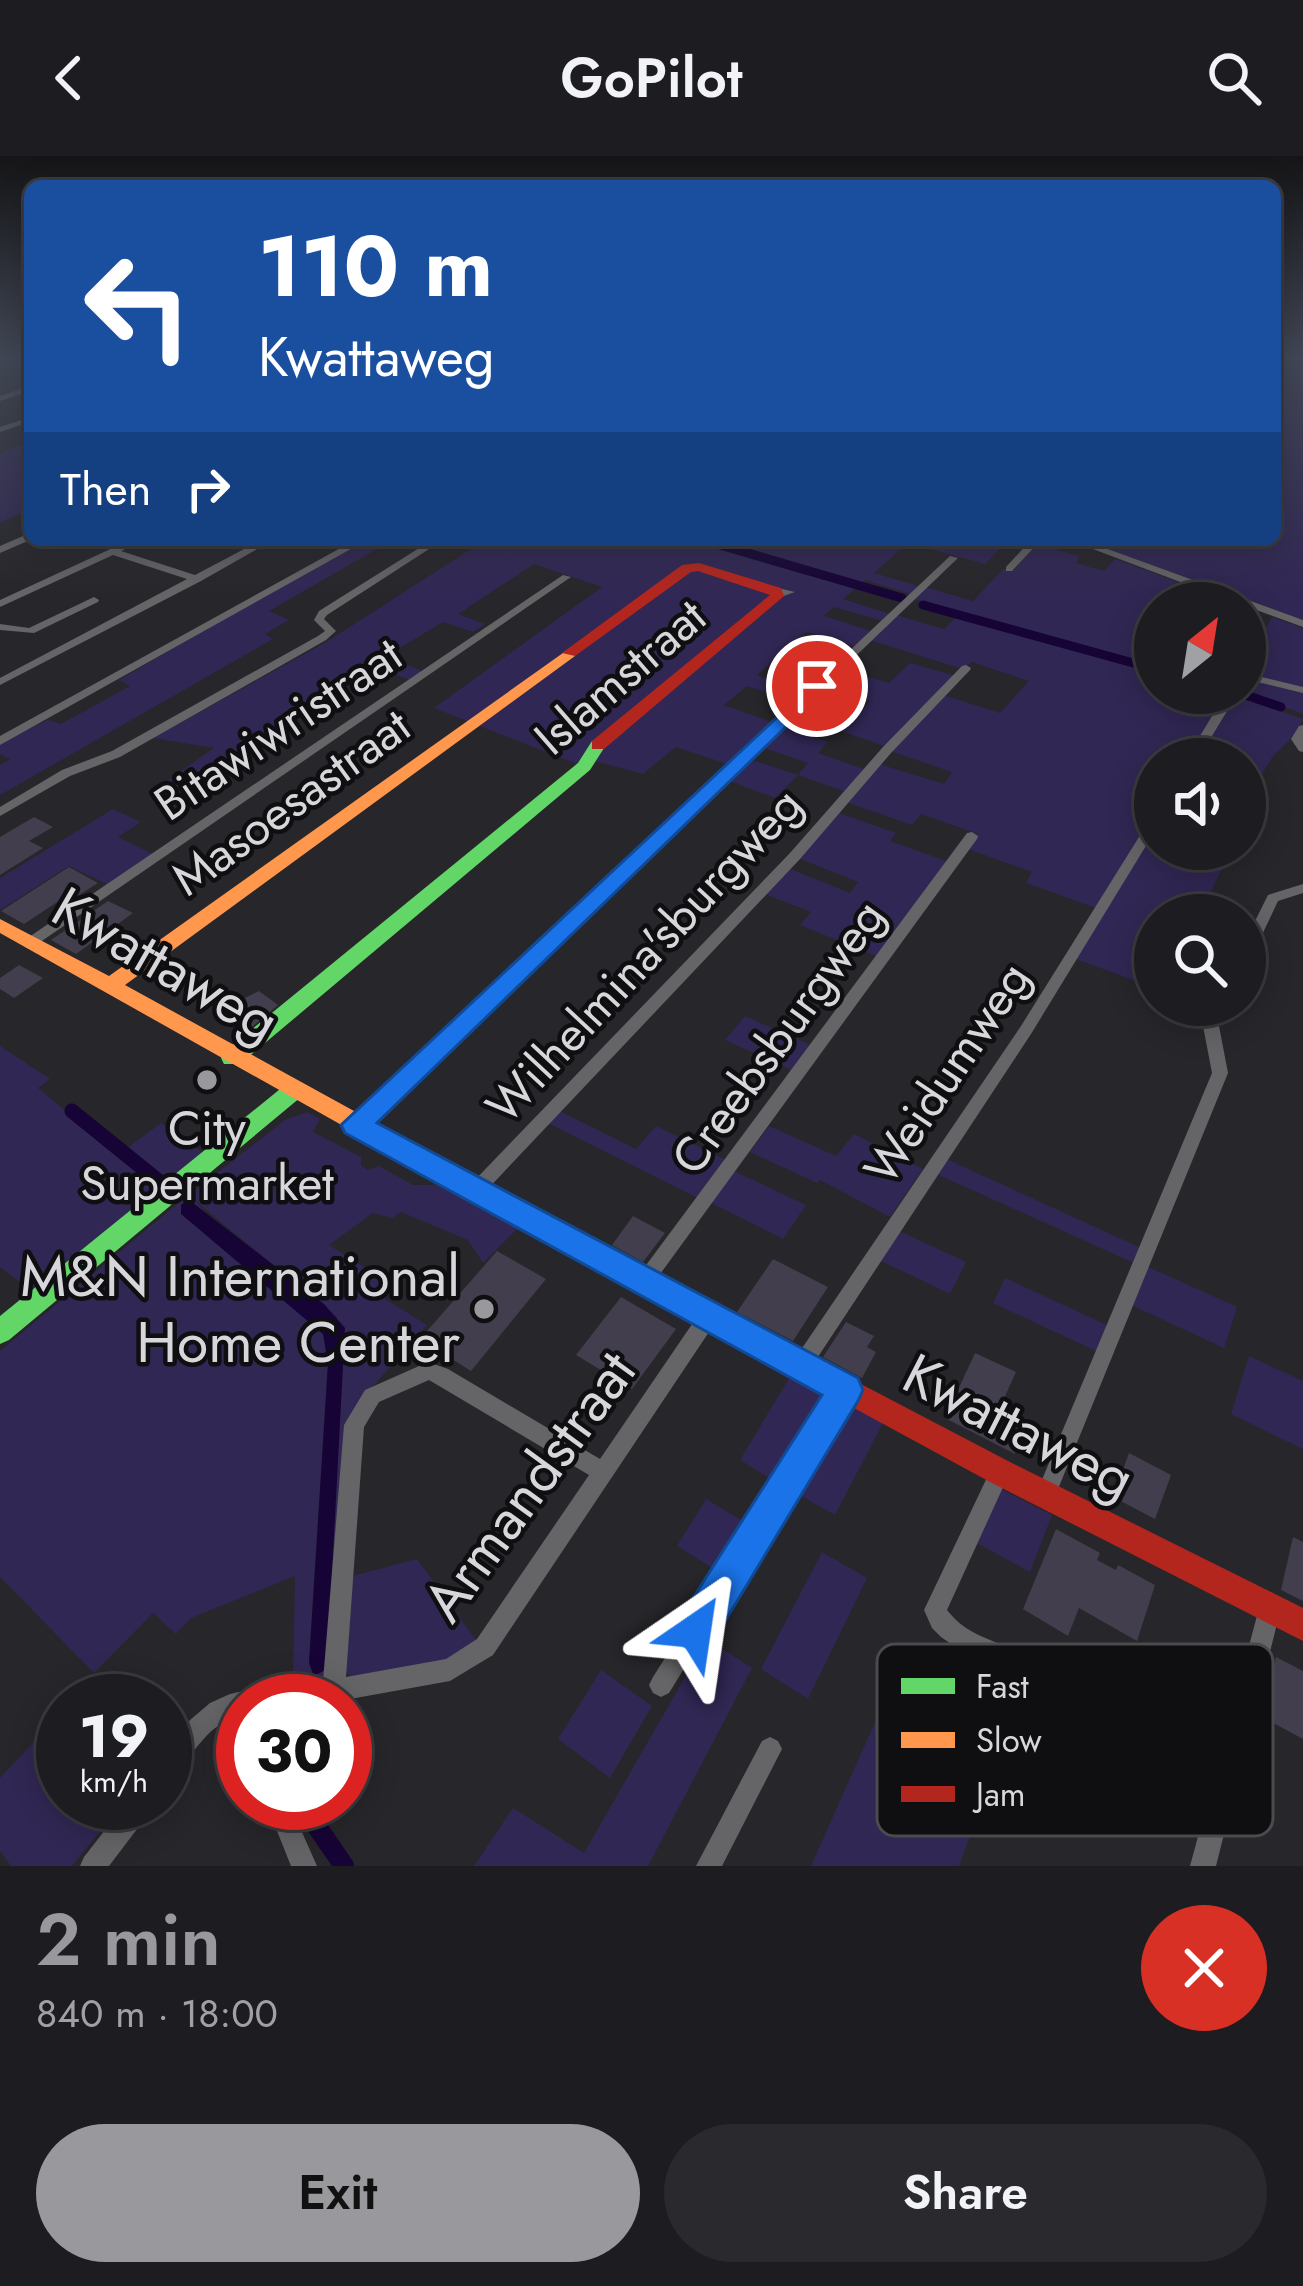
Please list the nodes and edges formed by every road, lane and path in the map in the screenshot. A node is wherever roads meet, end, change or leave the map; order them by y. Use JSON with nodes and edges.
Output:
{"nodes":[{"id":1,"x":109,"y":546,"type":"edge"},
{"id":2,"x":126,"y":546,"type":"edge"},
{"id":3,"x":257,"y":546,"type":"edge"},
{"id":4,"x":429,"y":546,"type":"edge"},
{"id":5,"x":1030,"y":546,"type":"edge"},
{"id":6,"x":1090,"y":546,"type":"edge"},
{"id":7,"x":346,"y":548,"type":"dead end"},
{"id":8,"x":117,"y":550,"type":"junction"},
{"id":9,"x":953,"y":558,"type":"dead end"},
{"id":10,"x":1009,"y":569,"type":"dead end"},
{"id":11,"x":566,"y":577,"type":"dead end"},
{"id":12,"x":197,"y":579,"type":"junction"},
{"id":13,"x":94,"y":600,"type":"dead end"},
{"id":14,"x":0,"y":604,"type":"edge"},
{"id":15,"x":1303,"y":624,"type":"edge"},
{"id":16,"x":0,"y":627,"type":"edge"},
{"id":17,"x":966,"y":668,"type":"dead end"},
{"id":18,"x":1266,"y":681,"type":"edge"},
{"id":19,"x":0,"y":682,"type":"edge"},
{"id":20,"x":1303,"y":690,"type":"edge"},
{"id":21,"x":465,"y":727,"type":"joint"},
{"id":22,"x":1303,"y":728,"type":"edge"},
{"id":23,"x":0,"y":741,"type":"edge"},
{"id":24,"x":1303,"y":748,"type":"edge"},
{"id":25,"x":0,"y":812,"type":"edge"},
{"id":26,"x":972,"y":836,"type":"dead end"},
{"id":27,"x":1134,"y":855,"type":"edge"},
{"id":28,"x":1303,"y":888,"type":"edge"},
{"id":29,"x":1266,"y":912,"type":"edge"},
{"id":30,"x":0,"y":925,"type":"edge"},
{"id":31,"x":31,"y":942,"type":"junction"},
{"id":32,"x":108,"y":987,"type":"junction"},
{"id":33,"x":1211,"y":1026,"type":"edge"},
{"id":34,"x":232,"y":1058,"type":"junction"},
{"id":35,"x":293,"y":1091,"type":"junction"},
{"id":36,"x":356,"y":1125,"type":"junction"},
{"id":37,"x":477,"y":1189,"type":"junction"},
{"id":38,"x":644,"y":1282,"type":"junction"},
{"id":39,"x":708,"y":1317,"type":"junction"},
{"id":40,"x":0,"y":1332,"type":"edge"},
{"id":41,"x":801,"y":1366,"type":"junction"},
{"id":42,"x":845,"y":1390,"type":"junction"},
{"id":43,"x":1000,"y":1472,"type":"junction"},
{"id":44,"x":604,"y":1473,"type":"junction"},
{"id":45,"x":1046,"y":1494,"type":"junction"},
{"id":46,"x":1270,"y":1608,"type":"junction"},
{"id":47,"x":1303,"y":1624,"type":"edge"},
{"id":48,"x":973,"y":1644,"type":"edge"},
{"id":49,"x":1261,"y":1644,"type":"edge"},
{"id":50,"x":335,"y":1674,"type":"edge"},
{"id":51,"x":372,"y":1683,"type":"edge"},
{"id":52,"x":661,"y":1685,"type":"dead end"},
{"id":53,"x":216,"y":1712,"type":"edge"},
{"id":54,"x":192,"y":1737,"type":"edge"},
{"id":55,"x":770,"y":1749,"type":"dead end"},
{"id":56,"x":120,"y":1830,"type":"edge"},
{"id":57,"x":289,"y":1830,"type":"edge"},
{"id":58,"x":1211,"y":1836,"type":"edge"},
{"id":59,"x":93,"y":1866,"type":"edge"},
{"id":60,"x":304,"y":1866,"type":"edge"},
{"id":61,"x":709,"y":1866,"type":"edge"},
{"id":62,"x":1203,"y":1866,"type":"edge"}],
"edges":[{"from":1,"to":8,"type":"street"},
{"from":2,"to":8,"type":"street"},
{"from":3,"to":12,"type":"street"},
{"from":4,"to":25,"type":"street"},
{"from":5,"to":10,"type":"street"},
{"from":6,"to":15,"type":"street"},
{"from":7,"to":23,"type":"street"},
{"from":8,"to":12,"type":"street"},
{"from":8,"to":14,"type":"street"},
{"from":9,"to":36,"type":"street"},
{"from":11,"to":31,"type":"street","name":"Bitawiwristraat"},
{"from":12,"to":19,"type":"street"},
{"from":13,"to":16,"type":"street"},
{"from":17,"to":37,"type":"street","name":"Wilhelmina'sburgweg"},
{"from":18,"to":20,"type":"street"},
{"from":21,"to":32,"type":"street","name":"Masoesastraat"},
{"from":21,"to":34,"type":"street","name":"Islamstraat"},
{"from":22,"to":24,"type":"street"},
{"from":26,"to":38,"type":"street","name":"Creebsburgweg"},
{"from":27,"to":41,"type":"street","name":"Weidumweg"},
{"from":28,"to":29,"type":"street"},
{"from":30,"to":31,"type":"street","name":"Kwattaweg"},
{"from":31,"to":32,"type":"street","name":"Kwattaweg"},
{"from":32,"to":34,"type":"street","name":"Kwattaweg"},
{"from":33,"to":45,"type":"street"},
{"from":34,"to":35,"type":"street","name":"Kwattaweg"},
{"from":35,"to":36,"type":"street","name":"Kwattaweg"},
{"from":35,"to":40,"type":"street"},
{"from":36,"to":37,"type":"street","name":"Kwattaweg"},
{"from":37,"to":38,"type":"street","name":"Kwattaweg"},
{"from":38,"to":39,"type":"street","name":"Kwattaweg"},
{"from":39,"to":41,"type":"street","name":"Kwattaweg"},
{"from":39,"to":44,"type":"street","name":"Armandstraat"},
{"from":41,"to":42,"type":"street","name":"Kwattaweg"},
{"from":42,"to":43,"type":"street","name":"Kwattaweg"},
{"from":42,"to":52,"type":"street"},
{"from":43,"to":45,"type":"street","name":"Kwattaweg"},
{"from":43,"to":48,"type":"street"},
{"from":44,"to":50,"type":"street"},
{"from":44,"to":51,"type":"street","name":"Armandstraat"},
{"from":45,"to":46,"type":"street","name":"Kwattaweg"},
{"from":46,"to":47,"type":"street","name":"Kwattaweg"},
{"from":46,"to":49,"type":"street"},
{"from":53,"to":54,"type":"street"},
{"from":55,"to":61,"type":"street"},
{"from":56,"to":59,"type":"street"},
{"from":57,"to":60,"type":"street"},
{"from":58,"to":62,"type":"street"}]}
